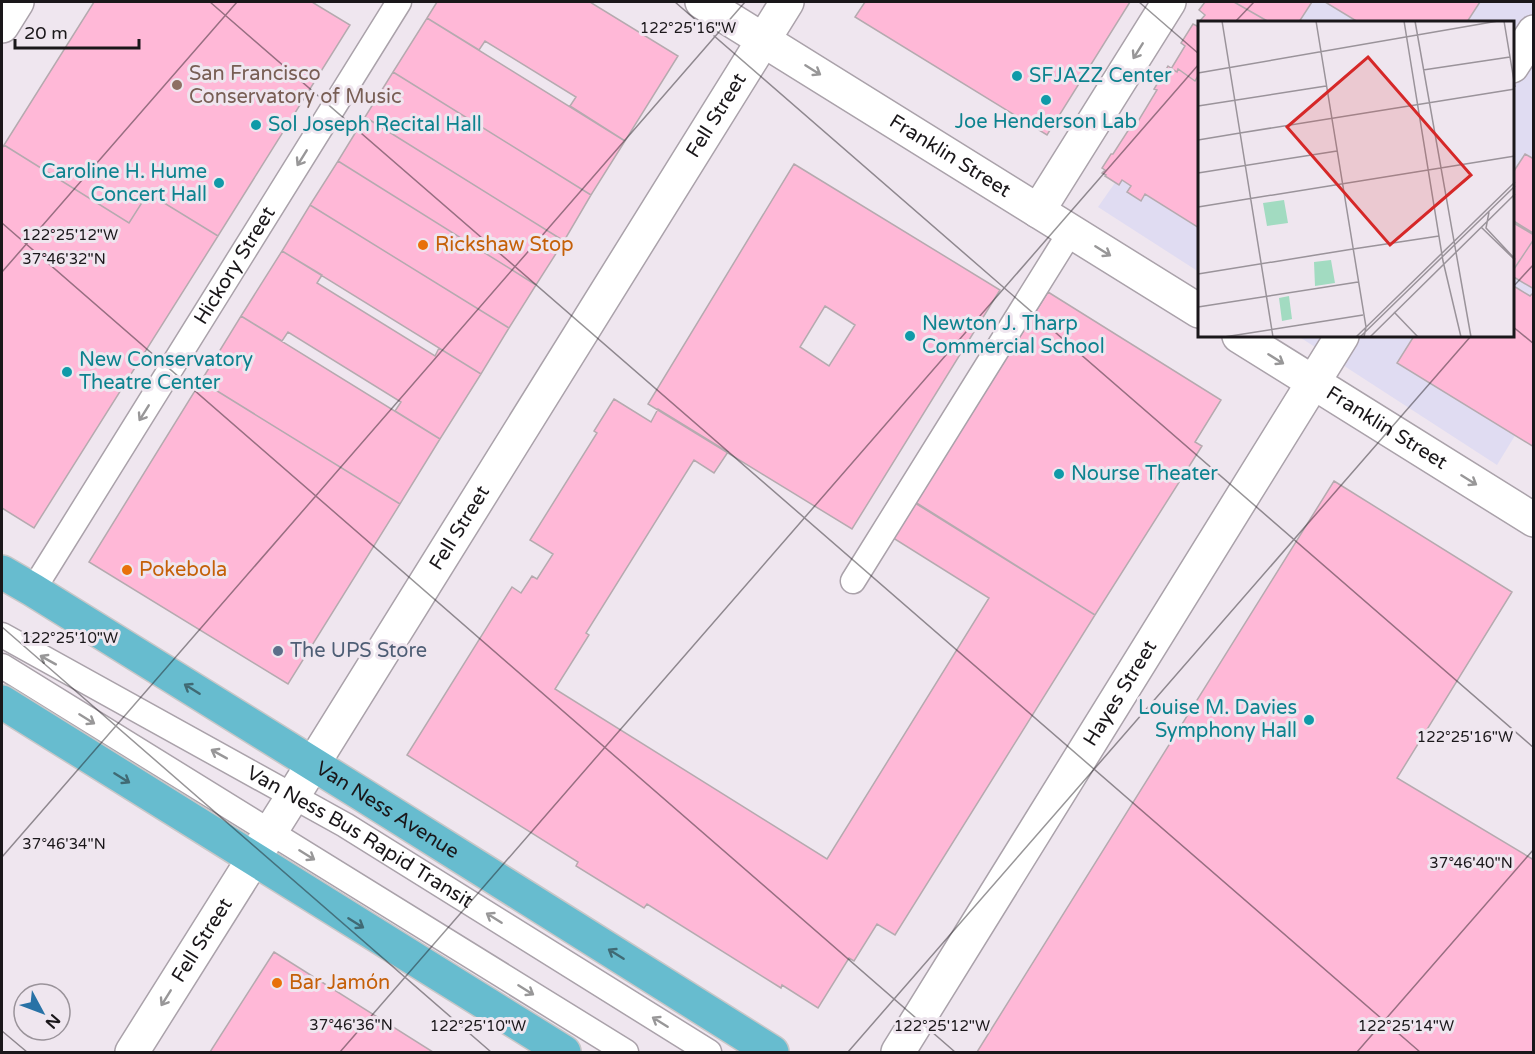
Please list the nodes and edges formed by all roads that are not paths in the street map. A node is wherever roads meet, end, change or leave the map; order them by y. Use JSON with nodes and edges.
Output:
{"nodes":[{"id":1,"x":17,"y":2,"type":"edge"},
{"id":2,"x":399,"y":2,"type":"edge"},
{"id":3,"x":702,"y":2,"type":"edge"},
{"id":4,"x":787,"y":2,"type":"edge"},
{"id":5,"x":1169,"y":2,"type":"edge"},
{"id":6,"x":2,"y":26,"type":"edge"},
{"id":7,"x":1533,"y":32,"type":"edge"},
{"id":8,"x":763,"y":39,"type":"junction"},
{"id":9,"x":1514,"y":63,"type":"edge"},
{"id":10,"x":1038,"y":211,"type":"junction"},
{"id":11,"x":1071,"y":231,"type":"junction"},
{"id":12,"x":1198,"y":310,"type":"edge"},
{"id":13,"x":1242,"y":338,"type":"edge"},
{"id":14,"x":1341,"y":338,"type":"edge"},
{"id":15,"x":1313,"y":382,"type":"junction"},
{"id":16,"x":1533,"y":520,"type":"edge"},
{"id":17,"x":2,"y":572,"type":"edge"},
{"id":18,"x":853,"y":581,"type":"dead end"},
{"id":19,"x":33,"y":590,"type":"junction"},
{"id":20,"x":2,"y":635,"type":"edge"},
{"id":21,"x":2,"y":666,"type":"edge"},
{"id":22,"x":2,"y":702,"type":"edge"},
{"id":23,"x":313,"y":764,"type":"junction"},
{"id":24,"x":293,"y":796,"type":"junction"},
{"id":25,"x":270,"y":832,"type":"junction"},
{"id":26,"x":253,"y":860,"type":"junction"},
{"id":27,"x":132,"y":1053,"type":"edge"},
{"id":28,"x":564,"y":1053,"type":"edge"},
{"id":29,"x":626,"y":1053,"type":"edge"},
{"id":30,"x":710,"y":1053,"type":"edge"},
{"id":31,"x":772,"y":1053,"type":"edge"},
{"id":32,"x":898,"y":1053,"type":"edge"}],
"edges":[{"from":1,"to":6,"type":"main road"},
{"from":2,"to":19,"type":"lane","name":"Hickory Street","one_way":true},
{"from":3,"to":8,"type":"main road","name":"Franklin Street"},
{"from":4,"to":8,"type":"main road","name":"Fell Street"},
{"from":5,"to":10,"type":"main road","one_way":true},
{"from":7,"to":9,"type":"main road"},
{"from":8,"to":10,"type":"main road","name":"Franklin Street","one_way":true},
{"from":8,"to":23,"type":"main road","name":"Fell Street"},
{"from":10,"to":11,"type":"main road","name":"Franklin Street"},
{"from":11,"to":12,"type":"main road","name":"Franklin Street","one_way":true},
{"from":11,"to":18,"type":"lane"},
{"from":13,"to":15,"type":"main road","name":"Franklin Street","one_way":true},
{"from":14,"to":15,"type":"main road","name":"Hayes Street"},
{"from":15,"to":16,"type":"main road","name":"Franklin Street","one_way":true},
{"from":15,"to":32,"type":"main road","name":"Hayes Street"},
{"from":17,"to":19,"type":"highway","name":"Van Ness Avenue"},
{"from":23,"to":19,"type":"highway","name":"Van Ness Avenue","one_way":true},
{"from":24,"to":20,"type":"lane","name":"Van Ness Bus Rapid Transit","one_way":true},
{"from":21,"to":25,"type":"lane","name":"Van Ness Bus Rapid Transit","one_way":true},
{"from":22,"to":26,"type":"highway","one_way":true},
{"from":23,"to":24,"type":"main road","name":"Fell Street"},
{"from":31,"to":23,"type":"highway","name":"Van Ness Avenue","one_way":true},
{"from":24,"to":25,"type":"main road","name":"Fell Street"},
{"from":30,"to":24,"type":"lane","name":"Van Ness Bus Rapid Transit","one_way":true},
{"from":25,"to":26,"type":"main road","name":"Fell Street"},
{"from":25,"to":29,"type":"lane","name":"Van Ness Bus Rapid Transit","one_way":true},
{"from":26,"to":27,"type":"main road","name":"Fell Street","one_way":true},
{"from":26,"to":28,"type":"highway","one_way":true}]}
